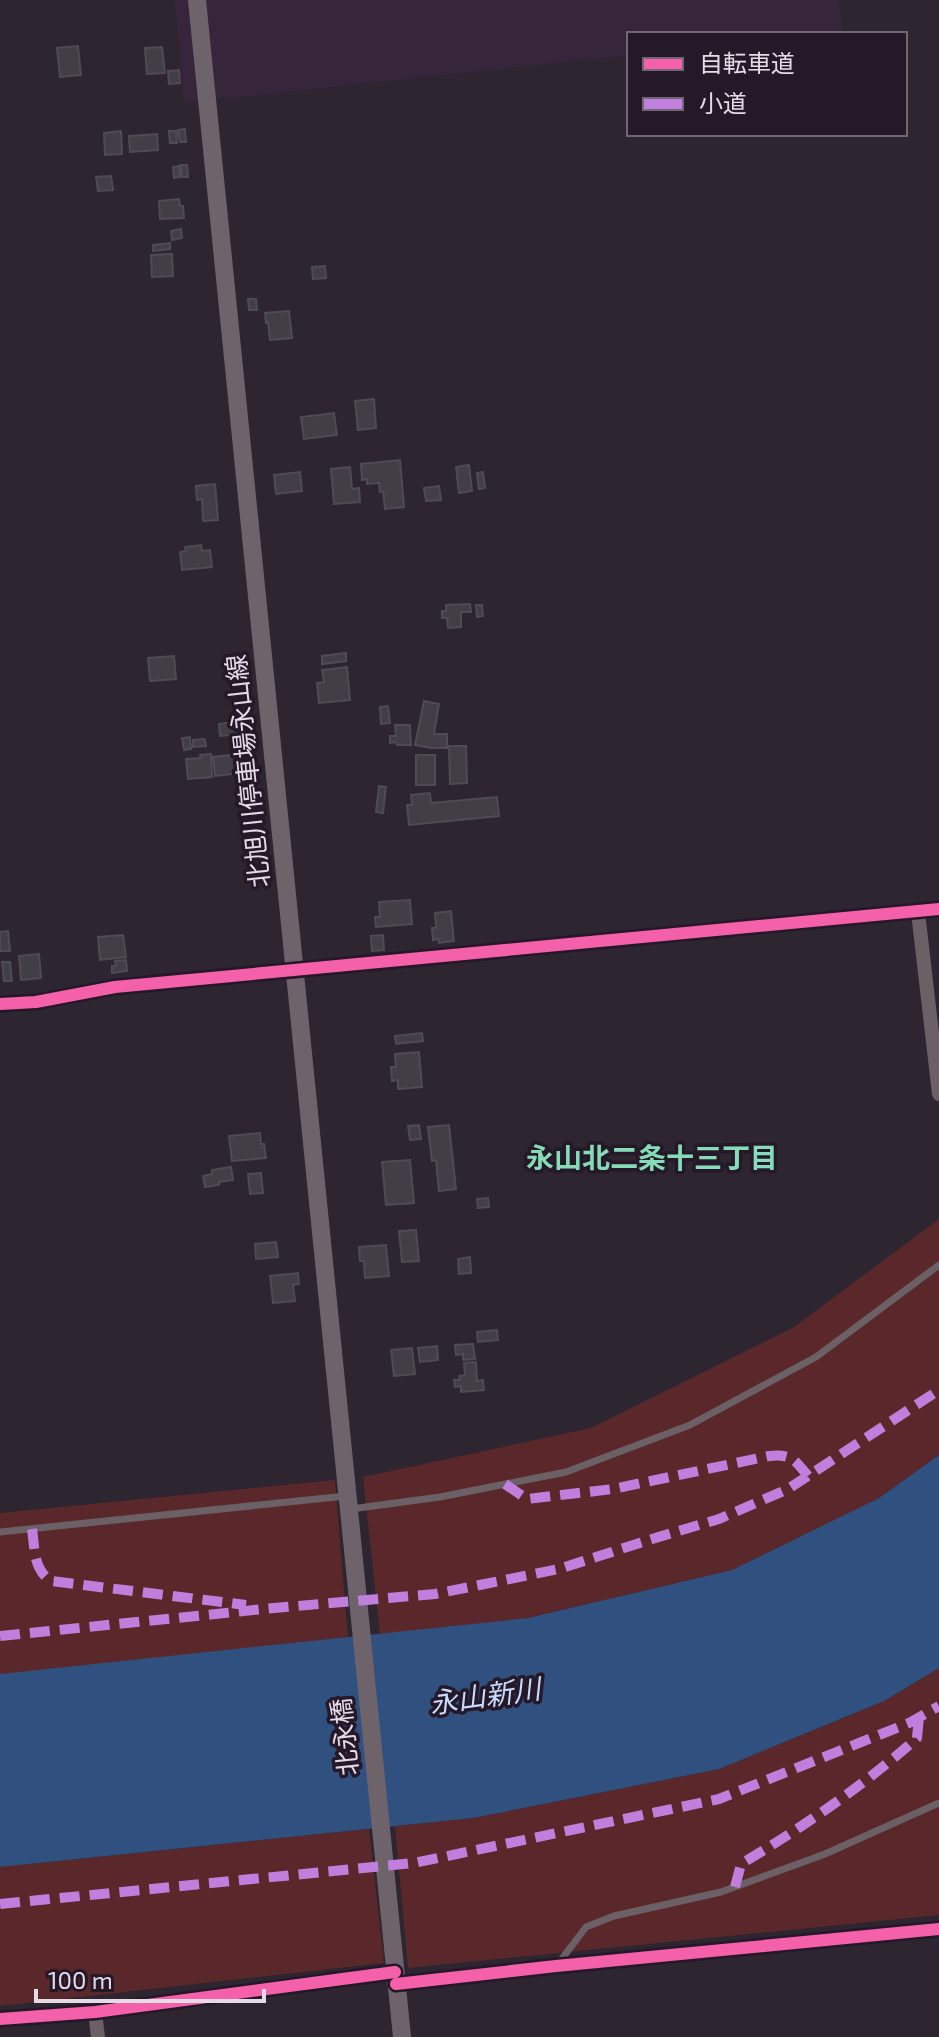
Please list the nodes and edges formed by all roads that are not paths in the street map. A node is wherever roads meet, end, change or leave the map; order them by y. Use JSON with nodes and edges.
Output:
{"nodes":[{"id":1,"x":197,"y":0,"type":"edge"},
{"id":2,"x":939,"y":909,"type":"edge"},
{"id":3,"x":918,"y":912,"type":"junction"},
{"id":4,"x":294,"y":970,"type":"junction"},
{"id":5,"x":0,"y":1004,"type":"edge"},
{"id":6,"x":939,"y":1094,"type":"edge"},
{"id":7,"x":939,"y":1265,"type":"edge"},
{"id":8,"x":348,"y":1503,"type":"junction"},
{"id":9,"x":0,"y":1532,"type":"edge"},
{"id":10,"x":352,"y":1537,"type":"joint"},
{"id":11,"x":939,"y":1803,"type":"edge"},
{"id":12,"x":939,"y":1929,"type":"edge"},
{"id":13,"x":556,"y":1966,"type":"junction"},
{"id":14,"x":396,"y":1978,"type":"junction"},
{"id":15,"x":95,"y":2012,"type":"junction"},
{"id":16,"x":0,"y":2019,"type":"edge"},
{"id":17,"x":98,"y":2037,"type":"edge"},
{"id":18,"x":402,"y":2037,"type":"edge"}],
"edges":[{"from":1,"to":4,"type":"main road","name":"北旭川停車場永山線"},
{"from":2,"to":3,"type":"street"},
{"from":3,"to":4,"type":"street"},
{"from":3,"to":6,"type":"street"},
{"from":4,"to":5,"type":"street"},
{"from":4,"to":8,"type":"main road","name":"北旭川停車場永山線"},
{"from":7,"to":8,"type":"lane"},
{"from":8,"to":9,"type":"lane"},
{"from":8,"to":10,"type":"main road","name":"北旭川停車場永山線"},
{"from":10,"to":14,"type":"main road","name":"北永橋"},
{"from":11,"to":13,"type":"lane"},
{"from":12,"to":13,"type":"street"},
{"from":13,"to":14,"type":"street"},
{"from":14,"to":15,"type":"street"},
{"from":14,"to":18,"type":"main road"},
{"from":15,"to":16,"type":"street"},
{"from":15,"to":17,"type":"street"}]}
